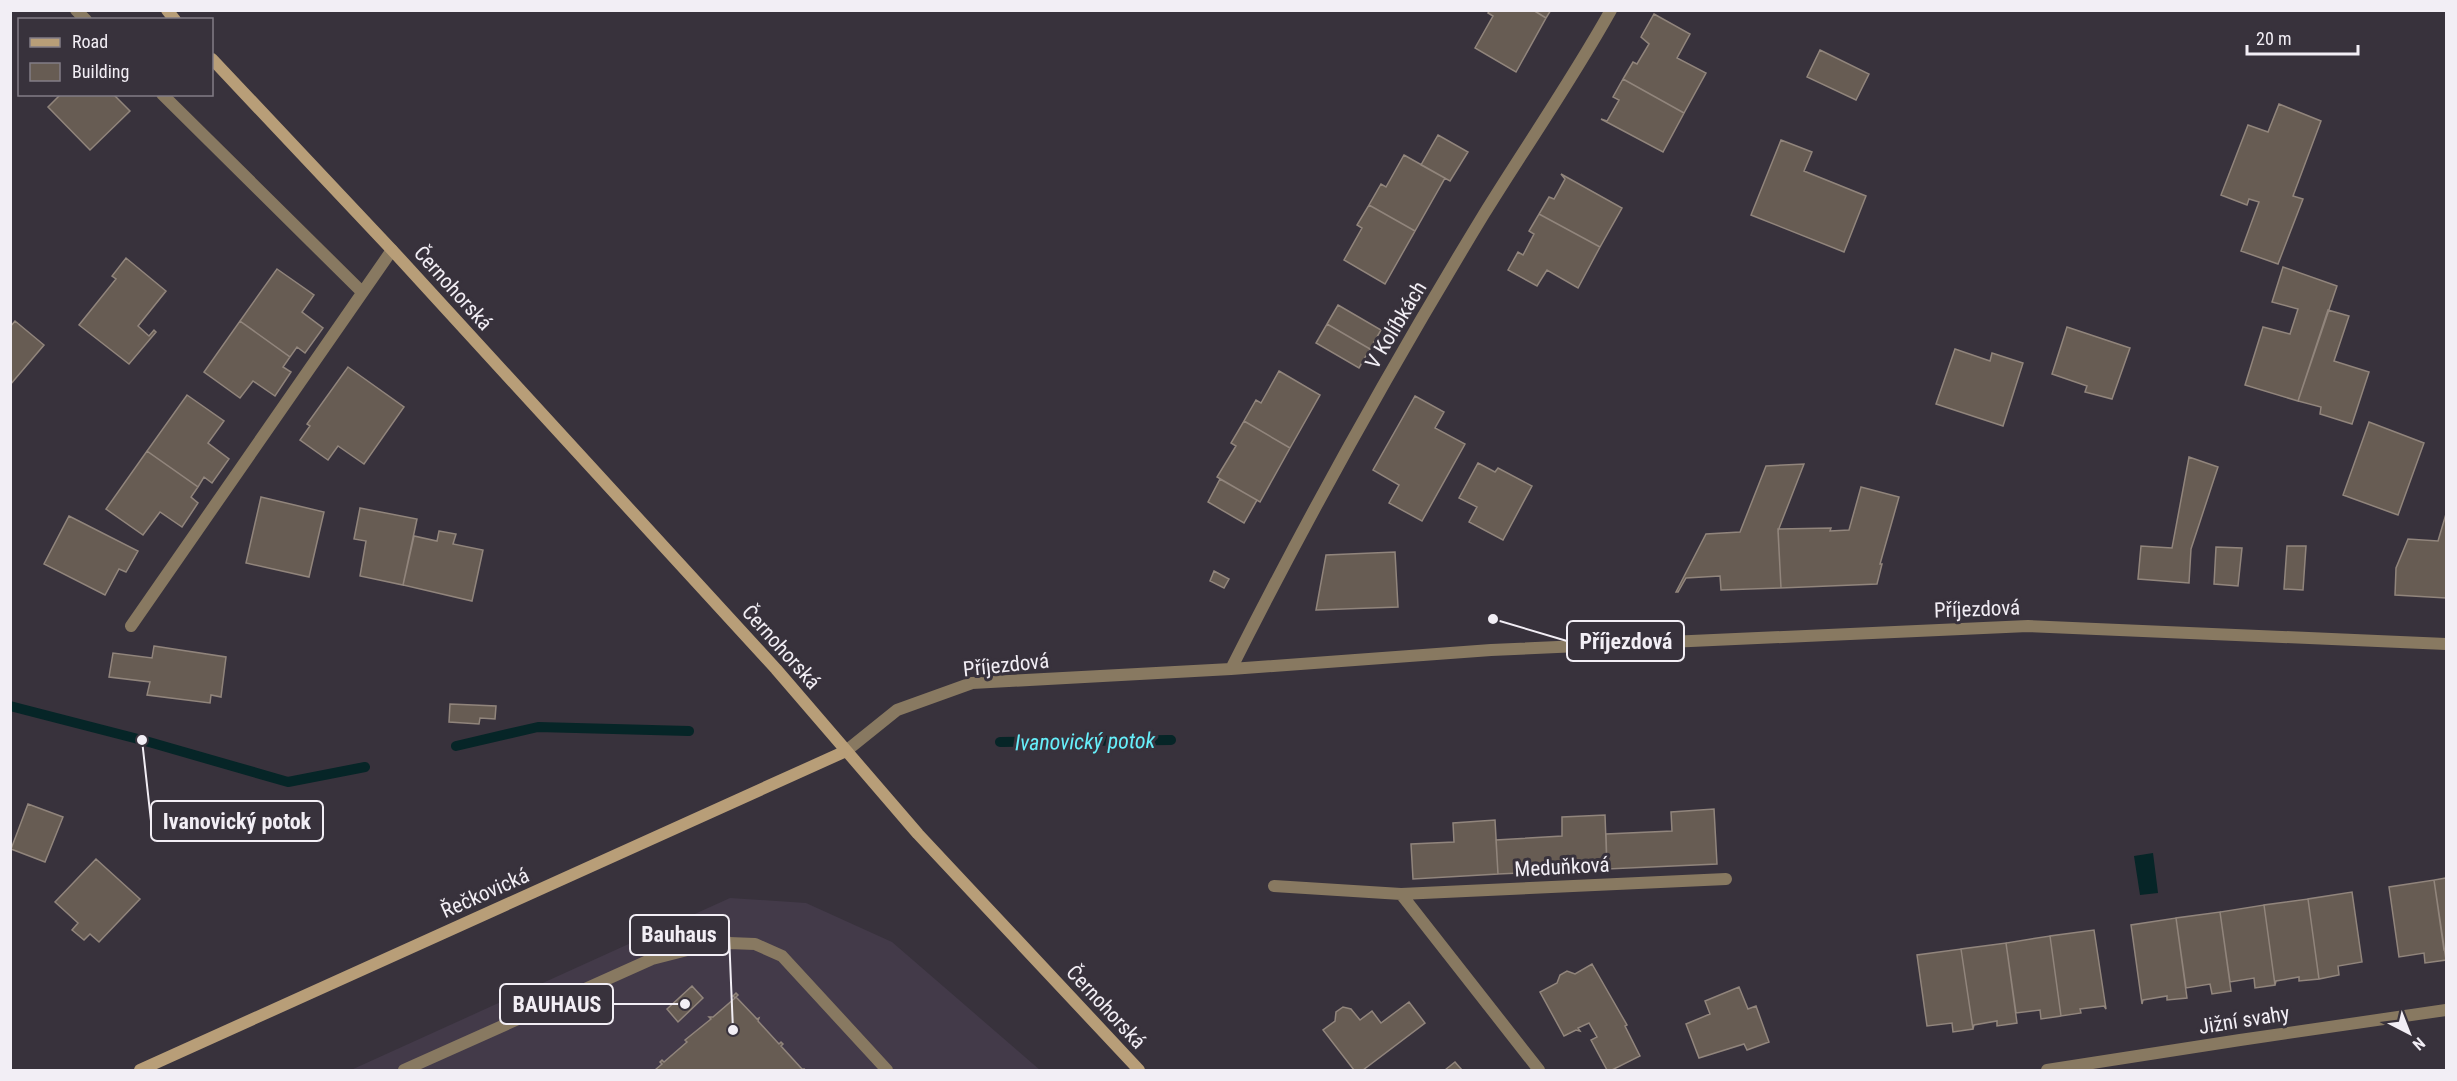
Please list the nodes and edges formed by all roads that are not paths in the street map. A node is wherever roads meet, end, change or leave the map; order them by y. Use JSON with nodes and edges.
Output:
{"nodes":[{"id":1,"x":1611,"y":10,"type":"edge"},
{"id":2,"x":213,"y":60,"type":"edge"},
{"id":3,"x":164,"y":96,"type":"edge"},
{"id":4,"x":392,"y":250,"type":"junction"},
{"id":5,"x":362,"y":292,"type":"junction"},
{"id":6,"x":131,"y":626,"type":"dead end"},
{"id":7,"x":2446,"y":644,"type":"edge"},
{"id":8,"x":1231,"y":669,"type":"junction"},
{"id":9,"x":846,"y":751,"type":"junction"},
{"id":10,"x":1726,"y":879,"type":"dead end"},
{"id":11,"x":1274,"y":886,"type":"dead end"},
{"id":12,"x":1401,"y":894,"type":"junction"},
{"id":13,"x":2446,"y":1010,"type":"edge"},
{"id":14,"x":140,"y":1071,"type":"edge"},
{"id":15,"x":404,"y":1071,"type":"edge"},
{"id":16,"x":886,"y":1071,"type":"edge"},
{"id":17,"x":1139,"y":1071,"type":"edge"},
{"id":18,"x":1539,"y":1071,"type":"edge"},
{"id":19,"x":2047,"y":1071,"type":"edge"}],
"edges":[{"from":1,"to":8,"type":"street","name":"V Kolíbkách"},
{"from":2,"to":4,"type":"street","name":"Černohorská"},
{"from":3,"to":5,"type":"street"},
{"from":4,"to":5,"type":"street","name":"Černohorská"},
{"from":4,"to":9,"type":"street","name":"Černohorská"},
{"from":5,"to":6,"type":"street","name":"Černohorská"},
{"from":7,"to":8,"type":"street","name":"Příjezdová"},
{"from":8,"to":9,"type":"street","name":"Příjezdová"},
{"from":9,"to":14,"type":"street","name":"Řečkovická"},
{"from":9,"to":17,"type":"street","name":"Černohorská"},
{"from":10,"to":12,"type":"street","name":"Meduňková"},
{"from":11,"to":12,"type":"street","name":"Meduňková"},
{"from":12,"to":18,"type":"street"},
{"from":13,"to":19,"type":"street","name":"Jižní svahy"},
{"from":15,"to":16,"type":"street"}]}
